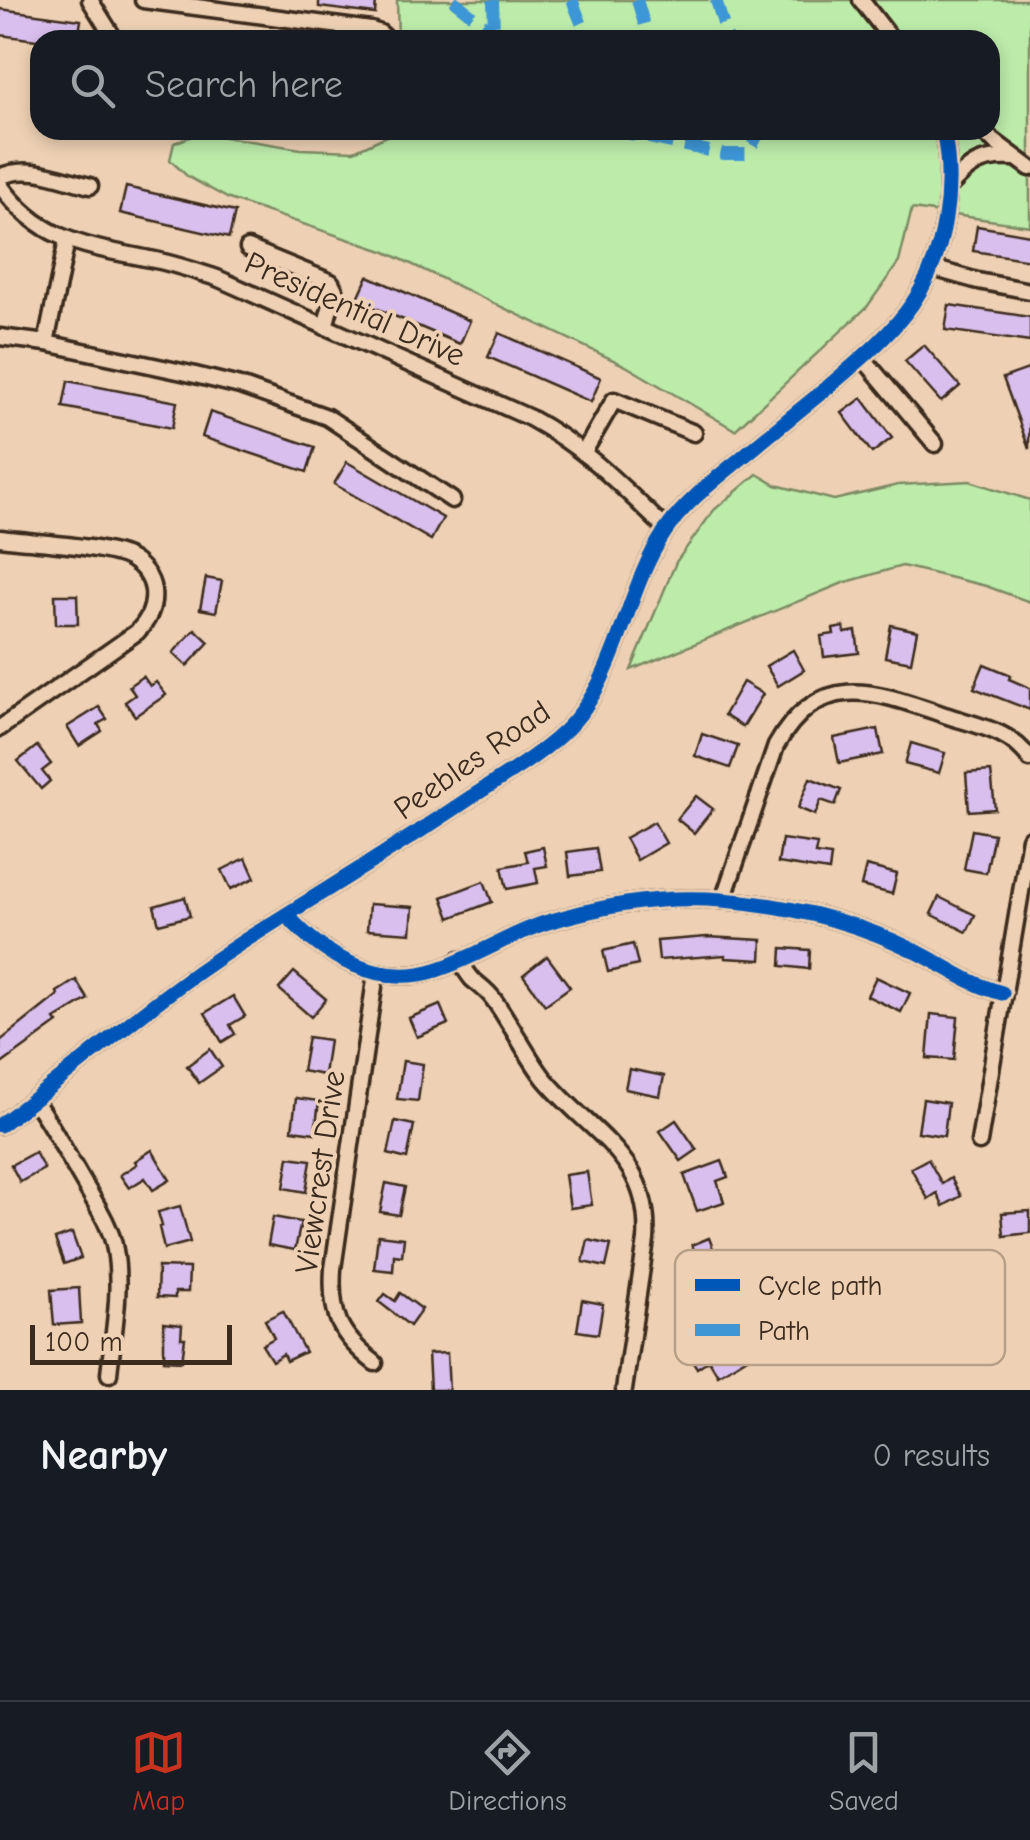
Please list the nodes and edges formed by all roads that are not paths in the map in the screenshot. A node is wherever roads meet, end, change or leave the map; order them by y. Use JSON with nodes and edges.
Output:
{"nodes":[{"id":1,"x":90,"y":0,"type":"edge"},
{"id":2,"x":143,"y":0,"type":"edge"},
{"id":3,"x":860,"y":0,"type":"edge"},
{"id":4,"x":108,"y":30,"type":"edge"},
{"id":5,"x":371,"y":30,"type":"edge"},
{"id":6,"x":884,"y":30,"type":"edge"},
{"id":7,"x":944,"y":140,"type":"edge"},
{"id":8,"x":991,"y":140,"type":"edge"},
{"id":9,"x":1014,"y":158,"type":"junction"},
{"id":10,"x":1030,"y":168,"type":"edge"},
{"id":11,"x":0,"y":177,"type":"edge"},
{"id":12,"x":0,"y":186,"type":"edge"},
{"id":13,"x":90,"y":186,"type":"dead end"},
{"id":14,"x":948,"y":188,"type":"junction"},
{"id":15,"x":68,"y":240,"type":"junction"},
{"id":16,"x":248,"y":248,"type":"dead end"},
{"id":17,"x":932,"y":268,"type":"junction"},
{"id":18,"x":1030,"y":290,"type":"edge"},
{"id":19,"x":325,"y":327,"type":"junction"},
{"id":20,"x":0,"y":337,"type":"edge"},
{"id":21,"x":46,"y":344,"type":"junction"},
{"id":22,"x":863,"y":358,"type":"junction"},
{"id":23,"x":694,"y":433,"type":"dead end"},
{"id":24,"x":934,"y":444,"type":"dead end"},
{"id":25,"x":584,"y":452,"type":"junction"},
{"id":26,"x":452,"y":500,"type":"dead end"},
{"id":27,"x":666,"y":529,"type":"junction"},
{"id":28,"x":0,"y":538,"type":"edge"},
{"id":29,"x":0,"y":728,"type":"edge"},
{"id":30,"x":1030,"y":759,"type":"edge"},
{"id":31,"x":1030,"y":838,"type":"edge"},
{"id":32,"x":724,"y":900,"type":"junction"},
{"id":33,"x":287,"y":915,"type":"junction"},
{"id":34,"x":458,"y":960,"type":"junction"},
{"id":35,"x":376,"y":973,"type":"junction"},
{"id":36,"x":1002,"y":993,"type":"junction"},
{"id":37,"x":34,"y":1100,"type":"junction"},
{"id":38,"x":0,"y":1125,"type":"edge"},
{"id":39,"x":978,"y":1142,"type":"dead end"},
{"id":40,"x":375,"y":1363,"type":"dead end"},
{"id":41,"x":109,"y":1374,"type":"dead end"},
{"id":42,"x":624,"y":1390,"type":"edge"}],
"edges":[{"from":1,"to":4,"type":"street"},
{"from":2,"to":5,"type":"street"},
{"from":3,"to":6,"type":"street"},
{"from":7,"to":14,"type":"street","name":"Peebles Road"},
{"from":8,"to":9,"type":"street"},
{"from":9,"to":10,"type":"street"},
{"from":9,"to":14,"type":"street"},
{"from":11,"to":13,"type":"street"},
{"from":12,"to":15,"type":"street","name":"Presidential Drive"},
{"from":14,"to":17,"type":"street","name":"Peebles Road"},
{"from":15,"to":19,"type":"street","name":"Presidential Drive"},
{"from":15,"to":21,"type":"street"},
{"from":16,"to":19,"type":"street"},
{"from":17,"to":18,"type":"street"},
{"from":17,"to":22,"type":"street","name":"Peebles Road"},
{"from":19,"to":25,"type":"street","name":"Presidential Drive"},
{"from":20,"to":21,"type":"street"},
{"from":21,"to":26,"type":"street"},
{"from":22,"to":24,"type":"street"},
{"from":22,"to":27,"type":"street","name":"Peebles Road"},
{"from":23,"to":25,"type":"street"},
{"from":25,"to":27,"type":"street","name":"Presidential Drive"},
{"from":27,"to":33,"type":"street","name":"Peebles Road"},
{"from":28,"to":29,"type":"street"},
{"from":30,"to":32,"type":"street"},
{"from":31,"to":36,"type":"street"},
{"from":32,"to":34,"type":"street"},
{"from":32,"to":36,"type":"street"},
{"from":33,"to":35,"type":"street"},
{"from":33,"to":37,"type":"street","name":"Peebles Road"},
{"from":34,"to":35,"type":"street"},
{"from":34,"to":42,"type":"street"},
{"from":35,"to":40,"type":"street","name":"Viewcrest Drive"},
{"from":36,"to":39,"type":"street"},
{"from":37,"to":38,"type":"street","name":"Peebles Road"},
{"from":37,"to":41,"type":"street"}]}
